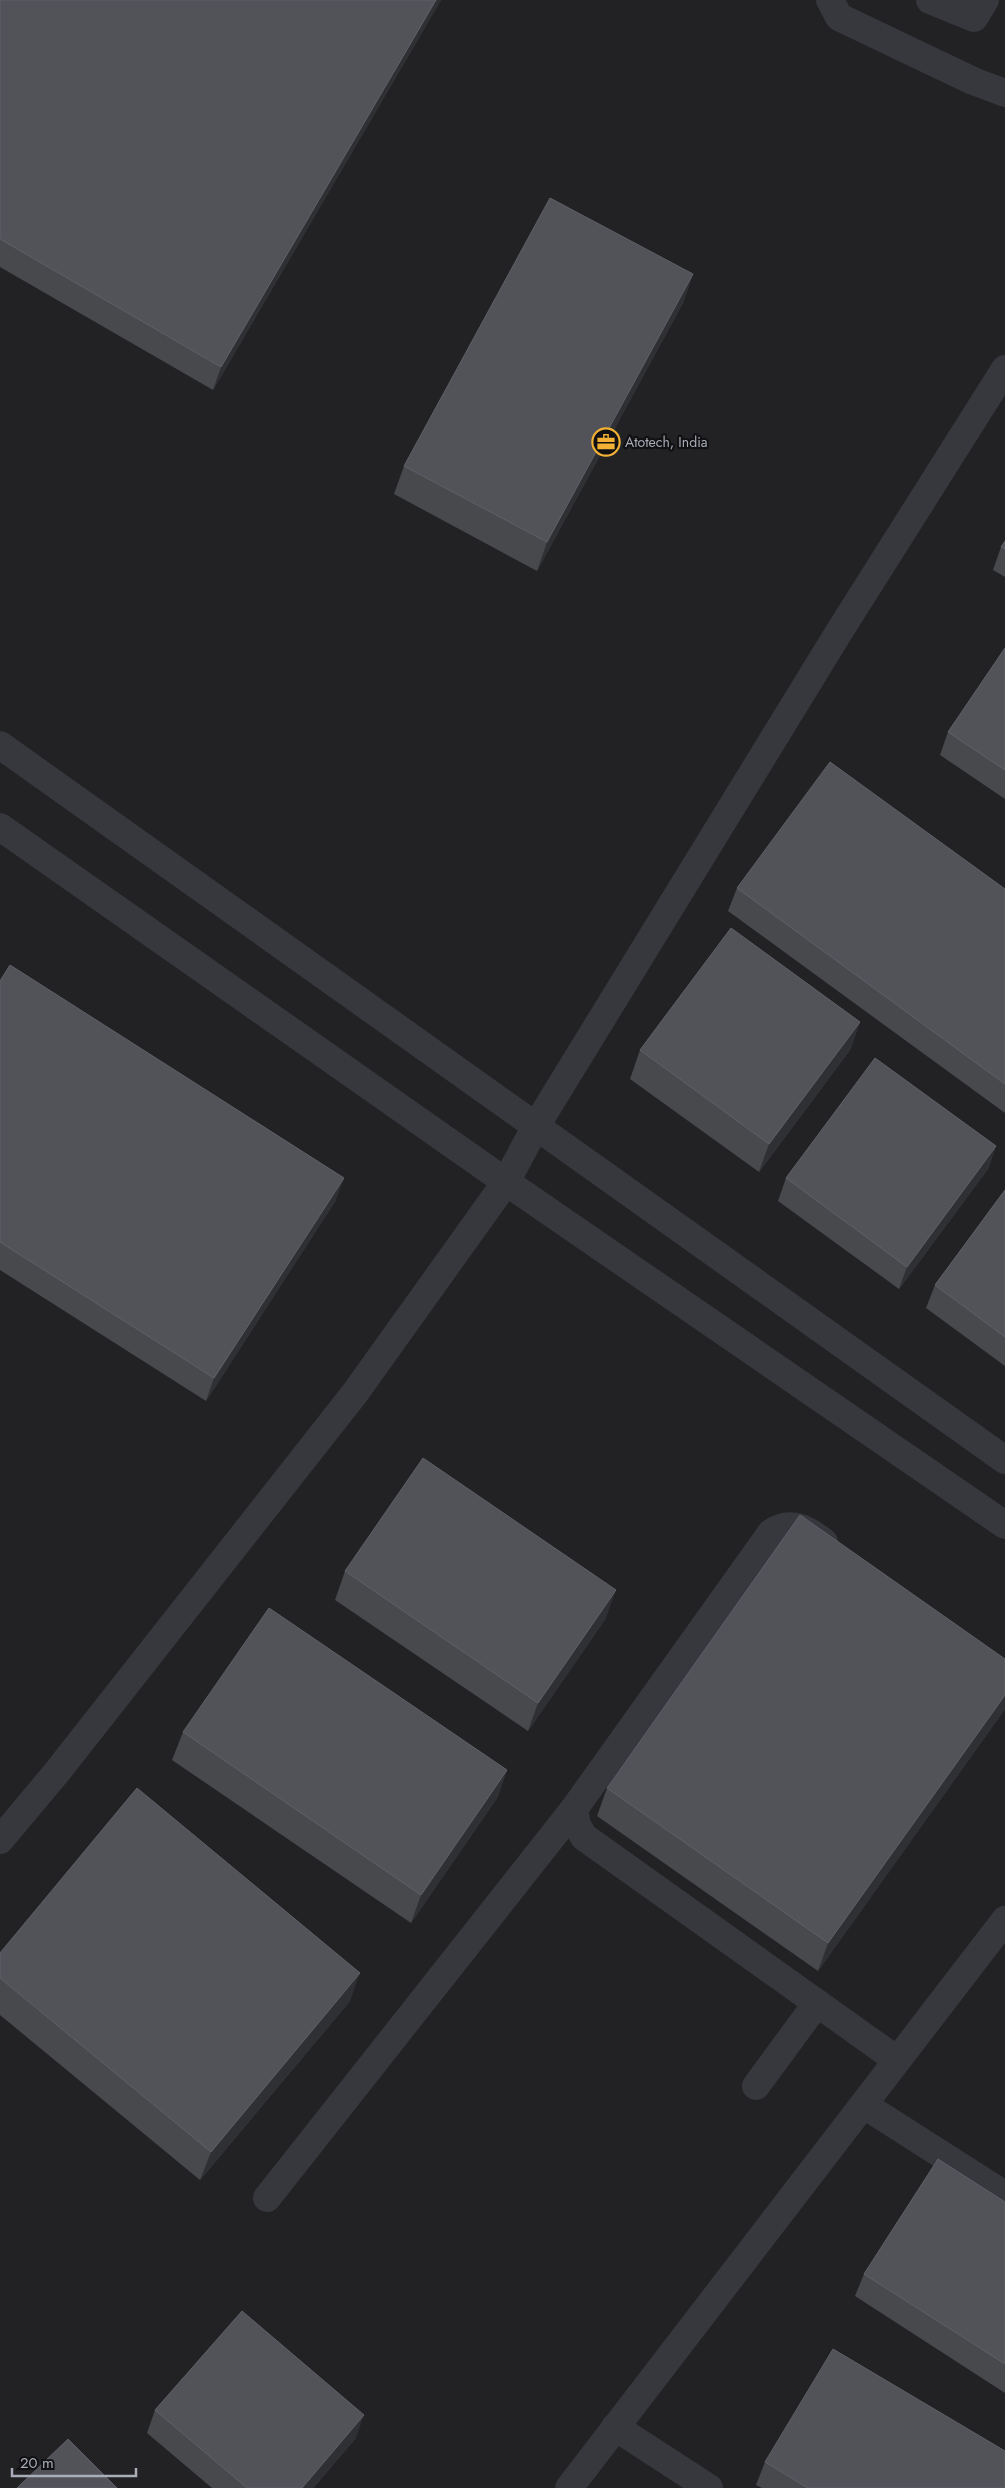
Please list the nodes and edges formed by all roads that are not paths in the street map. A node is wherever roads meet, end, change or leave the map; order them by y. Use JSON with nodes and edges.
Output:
{"nodes":[{"id":1,"x":830,"y":0,"type":"edge"},
{"id":2,"x":930,"y":0,"type":"edge"},
{"id":3,"x":985,"y":0,"type":"edge"},
{"id":4,"x":1005,"y":93,"type":"edge"},
{"id":5,"x":1005,"y":369,"type":"edge"},
{"id":6,"x":0,"y":745,"type":"edge"},
{"id":7,"x":0,"y":827,"type":"edge"},
{"id":8,"x":536,"y":1126,"type":"junction"},
{"id":9,"x":506,"y":1182,"type":"junction"},
{"id":10,"x":1005,"y":1460,"type":"edge"},
{"id":11,"x":1005,"y":1524,"type":"edge"},
{"id":12,"x":841,"y":1554,"type":"edge"},
{"id":13,"x":574,"y":1809,"type":"junction"},
{"id":14,"x":0,"y":1840,"type":"edge"},
{"id":15,"x":1005,"y":1920,"type":"edge"},
{"id":16,"x":817,"y":2003,"type":"junction"},
{"id":17,"x":897,"y":2060,"type":"junction"},
{"id":18,"x":756,"y":2086,"type":"dead end"},
{"id":19,"x":864,"y":2105,"type":"junction"},
{"id":20,"x":1005,"y":2195,"type":"edge"},
{"id":21,"x":267,"y":2198,"type":"dead end"},
{"id":22,"x":615,"y":2427,"type":"junction"},
{"id":23,"x":569,"y":2488,"type":"edge"},
{"id":24,"x":709,"y":2488,"type":"edge"}],
"edges":[{"from":1,"to":4,"type":"street"},
{"from":2,"to":3,"type":"street"},
{"from":5,"to":8,"type":"street"},
{"from":6,"to":8,"type":"street"},
{"from":7,"to":9,"type":"street"},
{"from":8,"to":9,"type":"street"},
{"from":8,"to":10,"type":"street"},
{"from":9,"to":11,"type":"street"},
{"from":9,"to":14,"type":"street"},
{"from":12,"to":13,"type":"street"},
{"from":13,"to":16,"type":"street"},
{"from":13,"to":21,"type":"street"},
{"from":15,"to":17,"type":"street"},
{"from":16,"to":17,"type":"street"},
{"from":16,"to":18,"type":"street"},
{"from":17,"to":19,"type":"street"},
{"from":19,"to":20,"type":"street"},
{"from":19,"to":22,"type":"street"},
{"from":22,"to":23,"type":"street"},
{"from":22,"to":24,"type":"street"}]}
